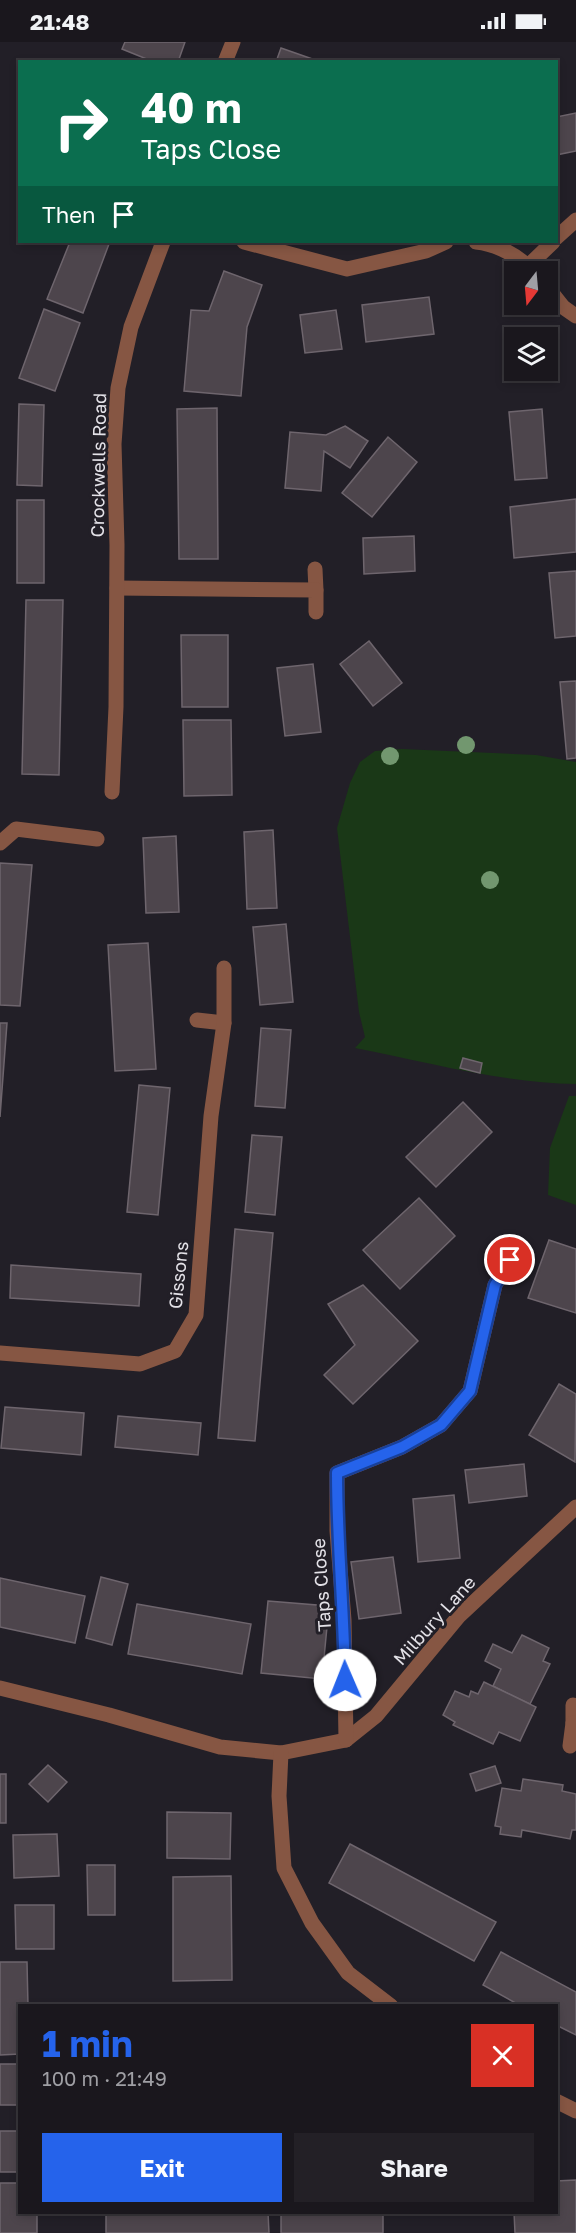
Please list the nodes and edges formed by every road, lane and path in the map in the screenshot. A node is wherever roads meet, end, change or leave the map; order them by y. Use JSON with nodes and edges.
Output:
{"nodes":[{"id":1,"x":233,"y":42,"type":"edge"},
{"id":2,"x":226,"y":60,"type":"edge"},
{"id":3,"x":576,"y":220,"type":"edge"},
{"id":4,"x":558,"y":236,"type":"edge"},
{"id":5,"x":163,"y":243,"type":"edge"},
{"id":6,"x":248,"y":243,"type":"edge"},
{"id":7,"x":444,"y":243,"type":"edge"},
{"id":8,"x":488,"y":243,"type":"edge"},
{"id":9,"x":552,"y":243,"type":"edge"},
{"id":10,"x":520,"y":261,"type":"edge"},
{"id":11,"x":538,"y":261,"type":"edge"},
{"id":12,"x":558,"y":301,"type":"edge"},
{"id":13,"x":576,"y":316,"type":"edge"},
{"id":14,"x":315,"y":569,"type":"dead end"},
{"id":15,"x":117,"y":588,"type":"junction"},
{"id":16,"x":316,"y":590,"type":"junction"},
{"id":17,"x":316,"y":612,"type":"dead end"},
{"id":18,"x":112,"y":792,"type":"dead end"},
{"id":19,"x":97,"y":839,"type":"dead end"},
{"id":20,"x":0,"y":843,"type":"edge"},
{"id":21,"x":224,"y":968,"type":"dead end"},
{"id":22,"x":197,"y":1020,"type":"dead end"},
{"id":23,"x":224,"y":1023,"type":"junction"},
{"id":24,"x":510,"y":1260,"type":"dead end"},
{"id":25,"x":0,"y":1353,"type":"edge"},
{"id":26,"x":576,"y":1507,"type":"edge"},
{"id":27,"x":0,"y":1688,"type":"edge"},
{"id":28,"x":573,"y":1705,"type":"dead end"},
{"id":29,"x":574,"y":1724,"type":"edge"},
{"id":30,"x":346,"y":1740,"type":"junction"},
{"id":31,"x":570,"y":1746,"type":"dead end"},
{"id":32,"x":281,"y":1753,"type":"junction"},
{"id":33,"x":388,"y":2004,"type":"edge"},
{"id":34,"x":558,"y":2102,"type":"edge"},
{"id":35,"x":576,"y":2112,"type":"edge"}],
"edges":[{"from":1,"to":2,"type":"street"},
{"from":3,"to":4,"type":"street"},
{"from":5,"to":15,"type":"street","name":"Crockwells Road"},
{"from":6,"to":7,"type":"street"},
{"from":8,"to":10,"type":"street"},
{"from":9,"to":11,"type":"street"},
{"from":12,"to":13,"type":"street"},
{"from":14,"to":16,"type":"street"},
{"from":15,"to":16,"type":"street"},
{"from":15,"to":18,"type":"street","name":"Crockwells Road"},
{"from":16,"to":17,"type":"street"},
{"from":19,"to":20,"type":"street"},
{"from":21,"to":23,"type":"street","name":"Gissons"},
{"from":22,"to":23,"type":"street"},
{"from":23,"to":25,"type":"street","name":"Gissons"},
{"from":24,"to":30,"type":"street","name":"Taps Close"},
{"from":26,"to":30,"type":"street","name":"Milbury Lane"},
{"from":27,"to":32,"type":"street","name":"Milbury Lane"},
{"from":28,"to":29,"type":"street"},
{"from":29,"to":31,"type":"street"},
{"from":30,"to":32,"type":"street","name":"Milbury Lane"},
{"from":32,"to":33,"type":"street"},
{"from":34,"to":35,"type":"street"}]}
